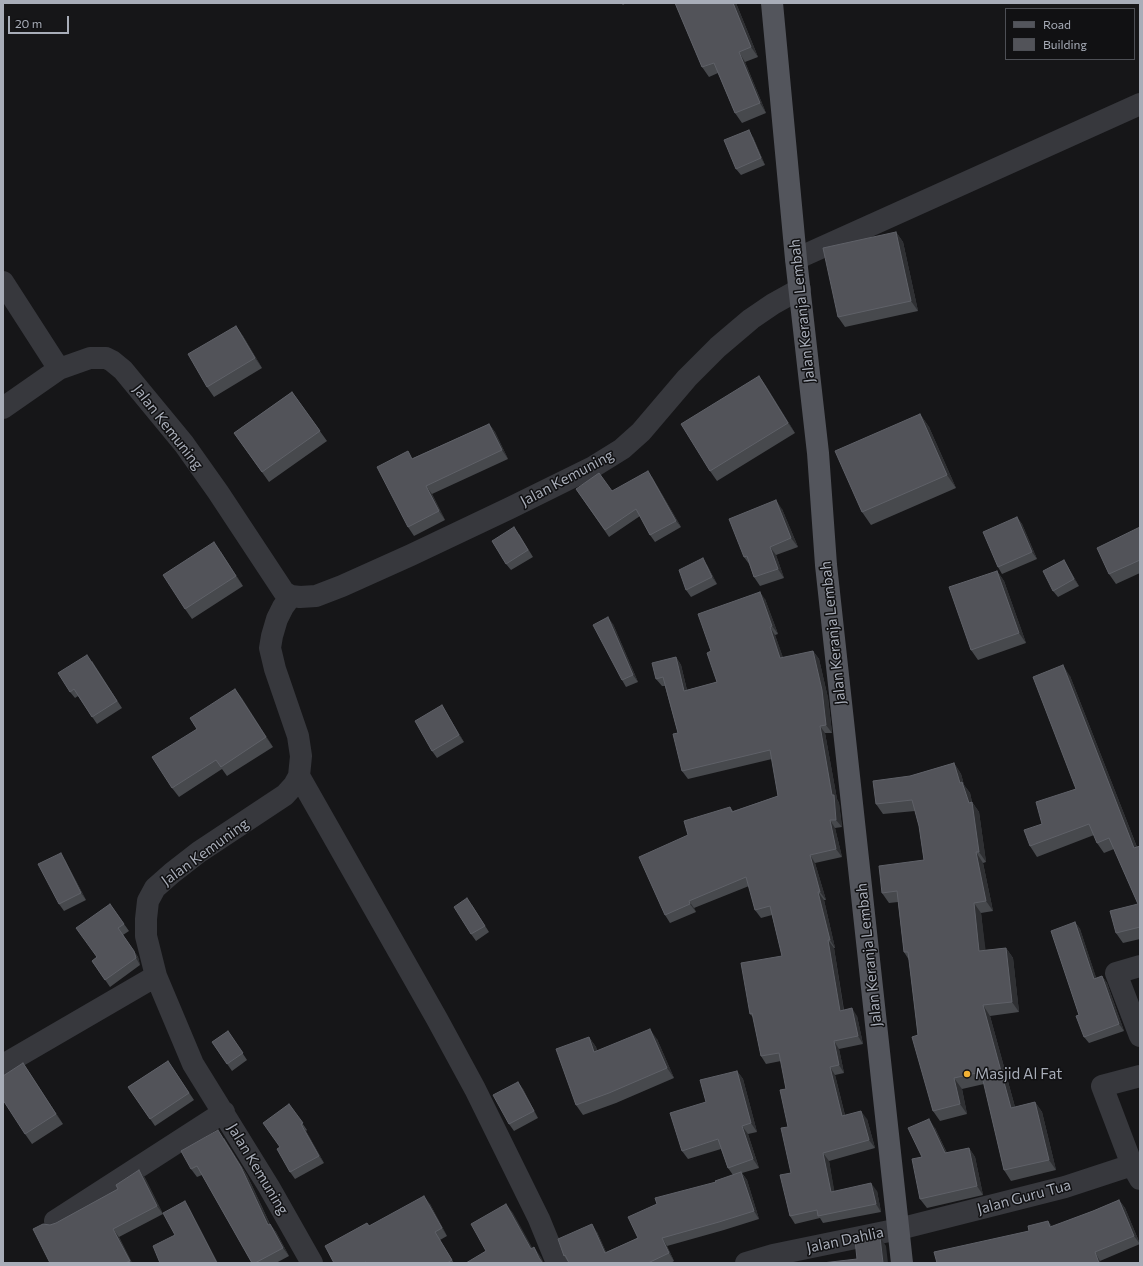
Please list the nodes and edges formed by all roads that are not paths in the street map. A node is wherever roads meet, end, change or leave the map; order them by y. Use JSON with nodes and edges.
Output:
{"nodes":[{"id":1,"x":772,"y":3,"type":"edge"},
{"id":2,"x":1140,"y":104,"type":"edge"},
{"id":3,"x":796,"y":259,"type":"junction"},
{"id":4,"x":3,"y":282,"type":"edge"},
{"id":5,"x":800,"y":289,"type":"junction"},
{"id":6,"x":59,"y":369,"type":"junction"},
{"id":7,"x":3,"y":408,"type":"edge"},
{"id":8,"x":291,"y":596,"type":"junction"},
{"id":9,"x":299,"y":776,"type":"junction"},
{"id":10,"x":1140,"y":966,"type":"edge"},
{"id":11,"x":156,"y":976,"type":"junction"},
{"id":12,"x":1140,"y":1036,"type":"edge"},
{"id":13,"x":3,"y":1065,"type":"edge"},
{"id":14,"x":1140,"y":1076,"type":"edge"},
{"id":15,"x":224,"y":1112,"type":"junction"},
{"id":16,"x":1136,"y":1172,"type":"edge"},
{"id":17,"x":55,"y":1221,"type":"dead end"},
{"id":18,"x":899,"y":1229,"type":"junction"},
{"id":19,"x":312,"y":1263,"type":"edge"},
{"id":20,"x":557,"y":1263,"type":"edge"},
{"id":21,"x":746,"y":1263,"type":"edge"},
{"id":22,"x":902,"y":1263,"type":"edge"}],
"edges":[{"from":1,"to":3,"type":"main road","name":"Jalan Keranja Lembah"},
{"from":2,"to":3,"type":"street"},
{"from":3,"to":5,"type":"main road","name":"Jalan Keranja Lembah"},
{"from":4,"to":6,"type":"street"},
{"from":5,"to":8,"type":"street","name":"Jalan Kemuning"},
{"from":5,"to":18,"type":"main road","name":"Jalan Keranja Lembah"},
{"from":6,"to":7,"type":"street","name":"Jalan Kemuning"},
{"from":6,"to":8,"type":"street","name":"Jalan Kemuning"},
{"from":8,"to":9,"type":"street","name":"Jalan Kemuning"},
{"from":9,"to":11,"type":"street","name":"Jalan Kemuning"},
{"from":9,"to":20,"type":"street"},
{"from":10,"to":12,"type":"street"},
{"from":11,"to":13,"type":"street"},
{"from":11,"to":15,"type":"street","name":"Jalan Kemuning"},
{"from":14,"to":16,"type":"street"},
{"from":15,"to":17,"type":"street"},
{"from":15,"to":19,"type":"street","name":"Jalan Kemuning"},
{"from":16,"to":18,"type":"street","name":"Jalan Guru Tua"},
{"from":18,"to":21,"type":"street","name":"Jalan Dahlia"},
{"from":18,"to":22,"type":"main road","name":"Jalan Keranja Lembah"}]}
